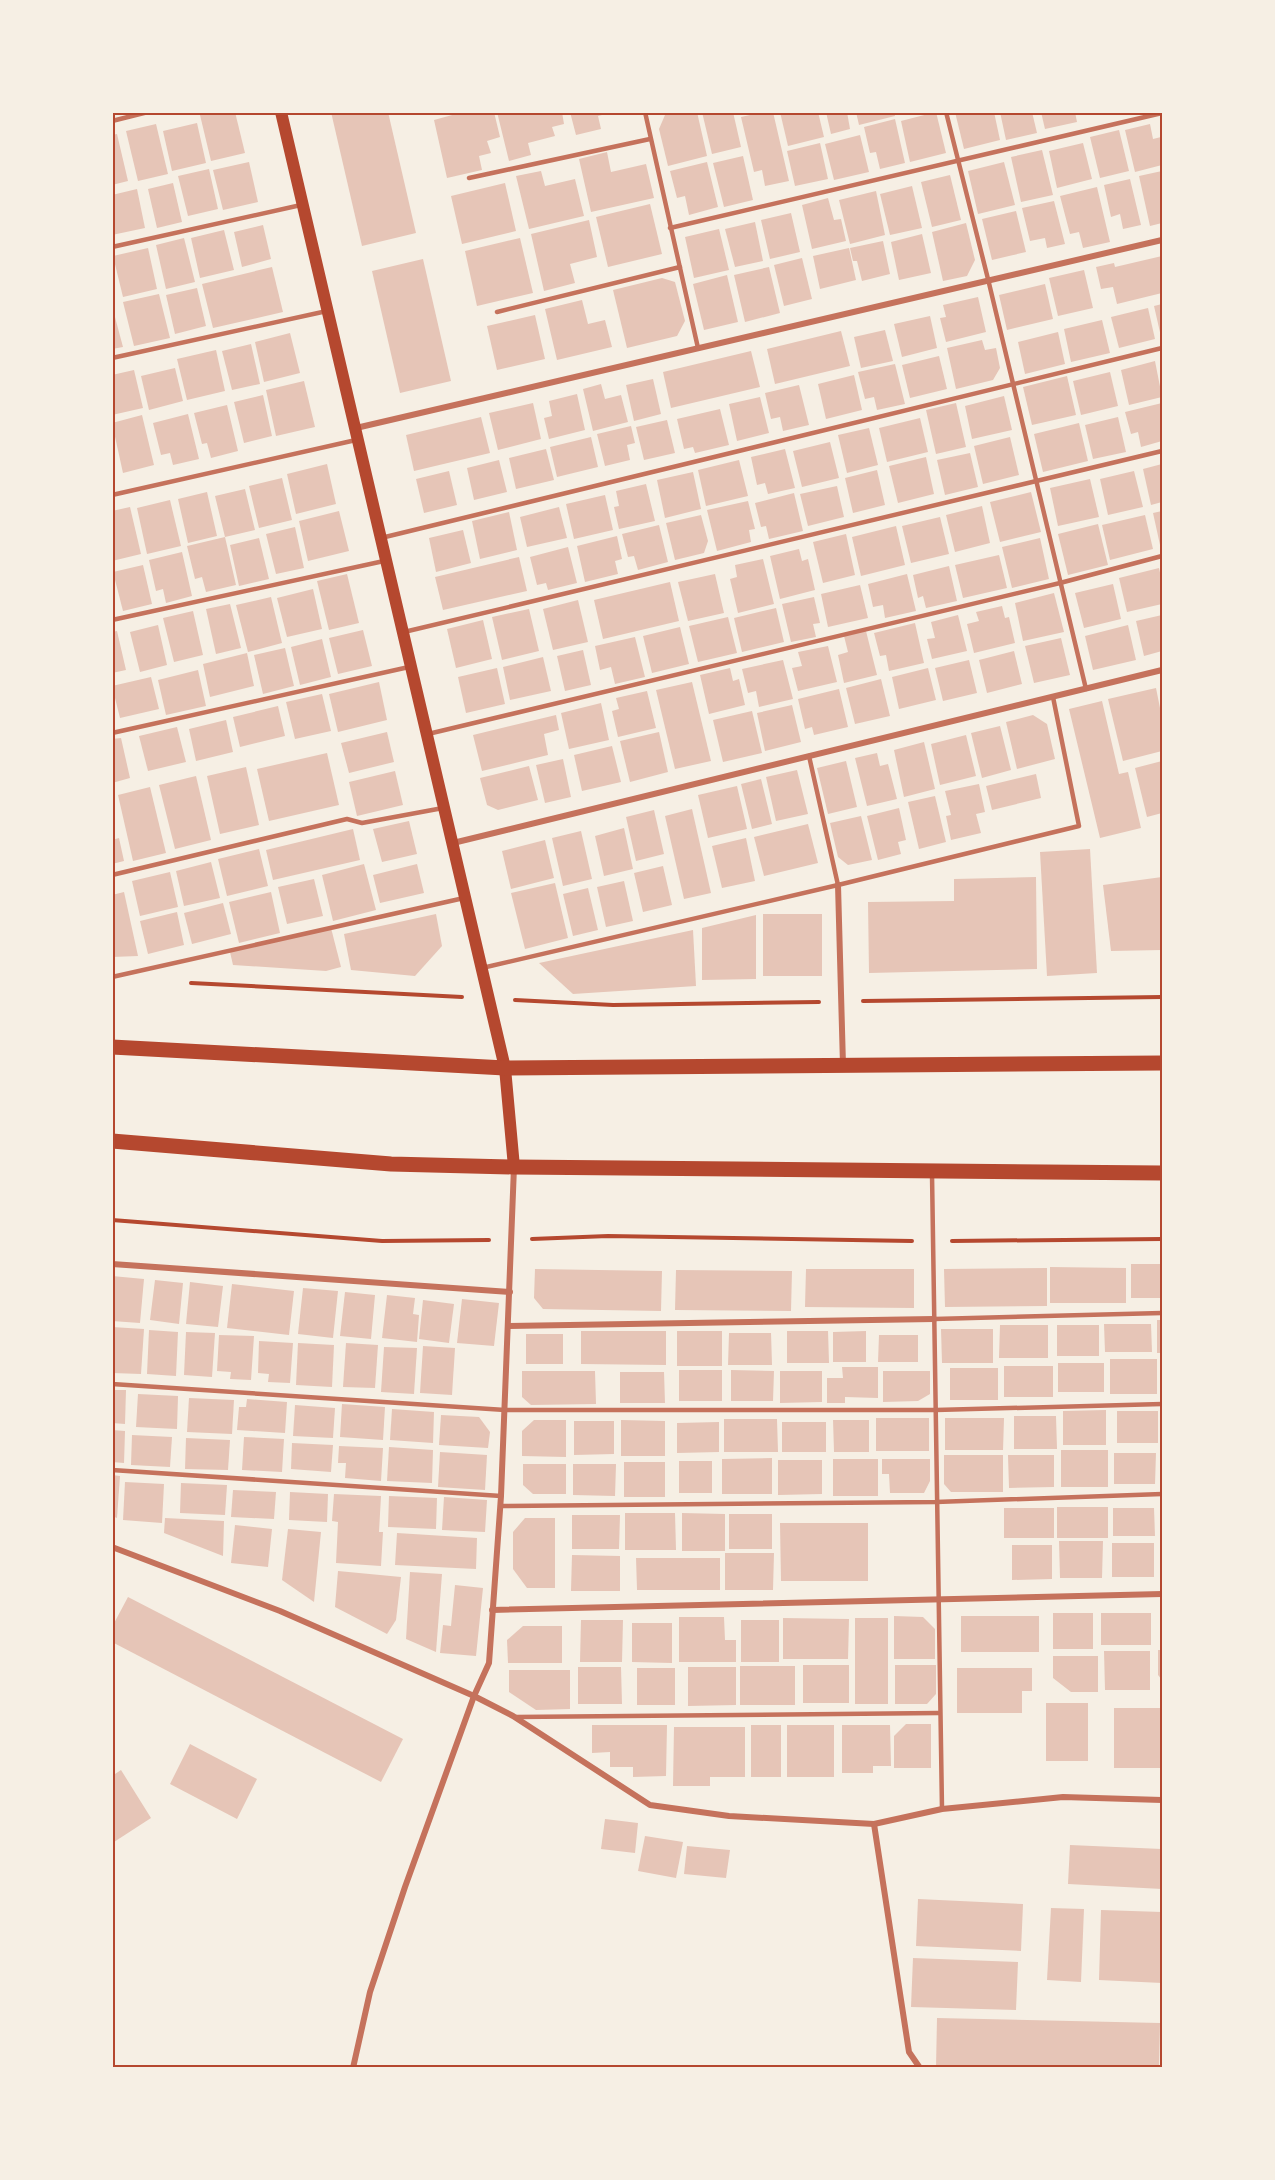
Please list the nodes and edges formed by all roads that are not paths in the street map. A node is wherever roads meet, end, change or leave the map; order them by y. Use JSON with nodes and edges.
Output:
{"nodes":[{"id":1,"x":148,"y":112,"type":"edge"},
{"id":2,"x":281,"y":112,"type":"edge"},
{"id":3,"x":946,"y":112,"type":"edge"},
{"id":4,"x":646,"y":113,"type":"edge"},
{"id":5,"x":1162,"y":113,"type":"edge"},
{"id":6,"x":112,"y":121,"type":"edge"},
{"id":7,"x":650,"y":139,"type":"junction"},
{"id":8,"x":958,"y":161,"type":"junction"},
{"id":9,"x":469,"y":178,"type":"dead end"},
{"id":10,"x":303,"y":204,"type":"junction"},
{"id":11,"x":670,"y":228,"type":"junction"},
{"id":12,"x":1162,"y":240,"type":"edge"},
{"id":13,"x":112,"y":247,"type":"edge"},
{"id":14,"x":680,"y":267,"type":"junction"},
{"id":15,"x":988,"y":279,"type":"junction"},
{"id":16,"x":328,"y":310,"type":"junction"},
{"id":17,"x":497,"y":312,"type":"dead end"},
{"id":18,"x":698,"y":348,"type":"junction"},
{"id":19,"x":1162,"y":348,"type":"edge"},
{"id":20,"x":112,"y":358,"type":"edge"},
{"id":21,"x":1012,"y":383,"type":"junction"},
{"id":22,"x":357,"y":434,"type":"junction"},
{"id":23,"x":1162,"y":451,"type":"edge"},
{"id":24,"x":1036,"y":481,"type":"junction"},
{"id":25,"x":112,"y":495,"type":"edge"},
{"id":26,"x":381,"y":538,"type":"junction"},
{"id":27,"x":1162,"y":556,"type":"edge"},
{"id":28,"x":387,"y":560,"type":"junction"},
{"id":29,"x":1060,"y":583,"type":"junction"},
{"id":30,"x":112,"y":620,"type":"edge"},
{"id":31,"x":404,"y":632,"type":"junction"},
{"id":32,"x":412,"y":667,"type":"junction"},
{"id":33,"x":1162,"y":670,"type":"edge"},
{"id":34,"x":1086,"y":689,"type":"junction"},
{"id":35,"x":1053,"y":697,"type":"junction"},
{"id":36,"x":112,"y":733,"type":"edge"},
{"id":37,"x":428,"y":734,"type":"junction"},
{"id":38,"x":809,"y":756,"type":"junction"},
{"id":39,"x":444,"y":807,"type":"junction"},
{"id":40,"x":453,"y":843,"type":"junction"},
{"id":41,"x":112,"y":875,"type":"edge"},
{"id":42,"x":838,"y":885,"type":"junction"},
{"id":43,"x":466,"y":898,"type":"junction"},
{"id":44,"x":482,"y":968,"type":"junction"},
{"id":45,"x":112,"y":977,"type":"edge"},
{"id":46,"x":112,"y":1047,"type":"edge"},
{"id":47,"x":1162,"y":1063,"type":"edge"},
{"id":48,"x":843,"y":1066,"type":"junction"},
{"id":49,"x":505,"y":1068,"type":"junction"},
{"id":50,"x":112,"y":1141,"type":"edge"},
{"id":51,"x":514,"y":1167,"type":"junction"},
{"id":52,"x":932,"y":1171,"type":"junction"},
{"id":53,"x":1162,"y":1173,"type":"edge"},
{"id":54,"x":112,"y":1264,"type":"edge"},
{"id":55,"x":510,"y":1292,"type":"junction"},
{"id":56,"x":1162,"y":1312,"type":"edge"},
{"id":57,"x":934,"y":1319,"type":"junction"},
{"id":58,"x":509,"y":1326,"type":"junction"},
{"id":59,"x":112,"y":1384,"type":"edge"},
{"id":60,"x":1162,"y":1404,"type":"edge"},
{"id":61,"x":505,"y":1410,"type":"junction"},
{"id":62,"x":936,"y":1410,"type":"junction"},
{"id":63,"x":112,"y":1470,"type":"edge"},
{"id":64,"x":1162,"y":1494,"type":"edge"},
{"id":65,"x":501,"y":1496,"type":"junction"},
{"id":66,"x":936,"y":1502,"type":"junction"},
{"id":67,"x":501,"y":1506,"type":"junction"},
{"id":68,"x":112,"y":1547,"type":"edge"},
{"id":69,"x":1162,"y":1594,"type":"edge"},
{"id":70,"x":938,"y":1599,"type":"junction"},
{"id":71,"x":492,"y":1610,"type":"junction"},
{"id":72,"x":474,"y":1696,"type":"junction"},
{"id":73,"x":939,"y":1713,"type":"junction"},
{"id":74,"x":513,"y":1716,"type":"junction"},
{"id":75,"x":1162,"y":1800,"type":"edge"},
{"id":76,"x":942,"y":1809,"type":"junction"},
{"id":77,"x":874,"y":1824,"type":"junction"},
{"id":78,"x":353,"y":2067,"type":"edge"},
{"id":79,"x":920,"y":2067,"type":"edge"}],
"edges":[{"from":1,"to":6,"type":"lane"},
{"from":2,"to":10,"type":"main road"},
{"from":3,"to":8,"type":"lane"},
{"from":4,"to":7,"type":"lane"},
{"from":5,"to":8,"type":"lane"},
{"from":7,"to":9,"type":"lane"},
{"from":7,"to":11,"type":"lane"},
{"from":8,"to":11,"type":"lane"},
{"from":8,"to":15,"type":"lane"},
{"from":10,"to":13,"type":"lane"},
{"from":10,"to":16,"type":"main road"},
{"from":11,"to":14,"type":"lane"},
{"from":12,"to":15,"type":"street"},
{"from":14,"to":17,"type":"lane"},
{"from":14,"to":18,"type":"lane"},
{"from":15,"to":18,"type":"street"},
{"from":15,"to":21,"type":"lane"},
{"from":16,"to":20,"type":"lane"},
{"from":16,"to":22,"type":"main road"},
{"from":18,"to":22,"type":"street"},
{"from":19,"to":21,"type":"lane"},
{"from":21,"to":24,"type":"lane"},
{"from":21,"to":26,"type":"lane"},
{"from":22,"to":25,"type":"lane"},
{"from":22,"to":26,"type":"main road"},
{"from":23,"to":24,"type":"lane"},
{"from":24,"to":29,"type":"lane"},
{"from":24,"to":31,"type":"lane"},
{"from":26,"to":28,"type":"main road"},
{"from":27,"to":29,"type":"lane"},
{"from":28,"to":30,"type":"lane"},
{"from":28,"to":31,"type":"main road"},
{"from":29,"to":34,"type":"lane"},
{"from":29,"to":37,"type":"lane"},
{"from":31,"to":32,"type":"main road"},
{"from":32,"to":36,"type":"lane"},
{"from":32,"to":37,"type":"main road"},
{"from":33,"to":34,"type":"street"},
{"from":34,"to":35,"type":"street"},
{"from":35,"to":38,"type":"street"},
{"from":35,"to":42,"type":"lane"},
{"from":37,"to":39,"type":"main road"},
{"from":38,"to":40,"type":"street"},
{"from":38,"to":42,"type":"lane"},
{"from":39,"to":40,"type":"main road"},
{"from":39,"to":41,"type":"lane"},
{"from":40,"to":43,"type":"main road"},
{"from":42,"to":44,"type":"lane"},
{"from":42,"to":48,"type":"street"},
{"from":43,"to":44,"type":"main road"},
{"from":43,"to":45,"type":"lane"},
{"from":44,"to":49,"type":"main road"},
{"from":46,"to":49,"type":"main road"},
{"from":47,"to":48,"type":"main road"},
{"from":48,"to":49,"type":"main road"},
{"from":49,"to":51,"type":"main road"},
{"from":50,"to":51,"type":"main road"},
{"from":51,"to":52,"type":"main road"},
{"from":51,"to":55,"type":"street"},
{"from":52,"to":53,"type":"main road"},
{"from":52,"to":57,"type":"lane"},
{"from":54,"to":55,"type":"street"},
{"from":55,"to":58,"type":"street"},
{"from":56,"to":57,"type":"lane"},
{"from":57,"to":58,"type":"street"},
{"from":57,"to":62,"type":"lane"},
{"from":58,"to":61,"type":"street"},
{"from":59,"to":61,"type":"lane"},
{"from":60,"to":62,"type":"lane"},
{"from":61,"to":62,"type":"lane"},
{"from":61,"to":65,"type":"street"},
{"from":62,"to":66,"type":"lane"},
{"from":63,"to":65,"type":"lane"},
{"from":64,"to":66,"type":"lane"},
{"from":65,"to":67,"type":"street"},
{"from":66,"to":67,"type":"lane"},
{"from":66,"to":70,"type":"lane"},
{"from":67,"to":71,"type":"street"},
{"from":68,"to":72,"type":"street"},
{"from":69,"to":70,"type":"street"},
{"from":70,"to":71,"type":"street"},
{"from":70,"to":73,"type":"lane"},
{"from":71,"to":72,"type":"street"},
{"from":72,"to":74,"type":"street"},
{"from":72,"to":78,"type":"street"},
{"from":73,"to":74,"type":"lane"},
{"from":73,"to":76,"type":"lane"},
{"from":74,"to":77,"type":"street"},
{"from":75,"to":76,"type":"street"},
{"from":76,"to":77,"type":"street"},
{"from":77,"to":79,"type":"street"}]}
